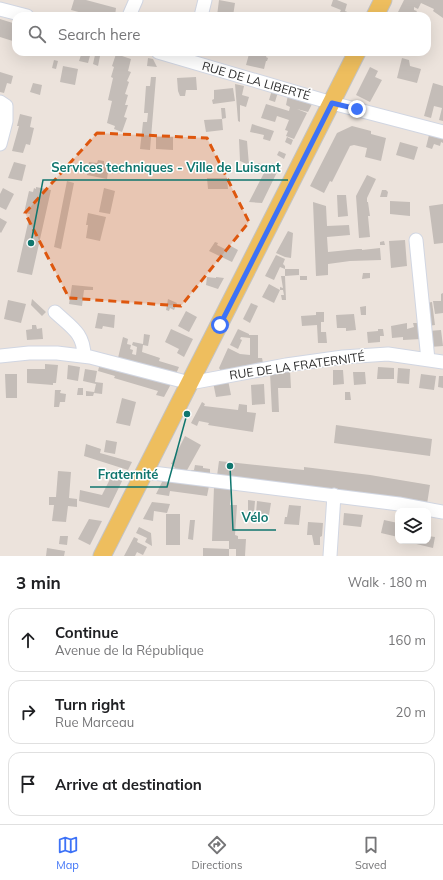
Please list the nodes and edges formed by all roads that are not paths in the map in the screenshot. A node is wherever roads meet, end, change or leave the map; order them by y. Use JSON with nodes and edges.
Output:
{"nodes":[{"id":1,"x":136,"y":0,"type":"edge"},
{"id":2,"x":204,"y":0,"type":"edge"},
{"id":3,"x":384,"y":0,"type":"edge"},
{"id":4,"x":0,"y":9,"type":"edge"},
{"id":5,"x":12,"y":12,"type":"edge"},
{"id":6,"x":131,"y":12,"type":"edge"},
{"id":7,"x":202,"y":12,"type":"edge"},
{"id":8,"x":377,"y":12,"type":"edge"},
{"id":9,"x":355,"y":56,"type":"edge"},
{"id":10,"x":193,"y":57,"type":"edge"},
{"id":11,"x":0,"y":102,"type":"edge"},
{"id":12,"x":332,"y":103,"type":"junction"},
{"id":13,"x":443,"y":132,"type":"edge"},
{"id":14,"x":0,"y":144,"type":"edge"},
{"id":15,"x":416,"y":240,"type":"dead end"},
{"id":16,"x":55,"y":312,"type":"dead end"},
{"id":17,"x":0,"y":356,"type":"edge"},
{"id":18,"x":84,"y":356,"type":"junction"},
{"id":19,"x":428,"y":360,"type":"junction"},
{"id":20,"x":443,"y":362,"type":"edge"},
{"id":21,"x":190,"y":384,"type":"junction"},
{"id":22,"x":145,"y":472,"type":"junction"},
{"id":23,"x":334,"y":495,"type":"junction"},
{"id":24,"x":443,"y":512,"type":"edge"},
{"id":25,"x":102,"y":556,"type":"edge"},
{"id":26,"x":330,"y":556,"type":"edge"}],
"edges":[{"from":1,"to":6,"type":"street"},
{"from":2,"to":7,"type":"street"},
{"from":3,"to":8,"type":"main road"},
{"from":4,"to":5,"type":"street"},
{"from":9,"to":12,"type":"main road"},
{"from":10,"to":12,"type":"street","name":"RUE DE LA LIBERTÉ"},
{"from":11,"to":14,"type":"street"},
{"from":12,"to":13,"type":"street","name":"RUE DE LA LIBERTÉ"},
{"from":12,"to":21,"type":"main road"},
{"from":15,"to":19,"type":"street"},
{"from":16,"to":18,"type":"street"},
{"from":17,"to":18,"type":"street"},
{"from":18,"to":21,"type":"street"},
{"from":19,"to":20,"type":"street","name":"RUE DE LA FRATERNITÉ"},
{"from":19,"to":21,"type":"street","name":"RUE DE LA FRATERNITÉ"},
{"from":21,"to":22,"type":"main road"},
{"from":22,"to":23,"type":"street"},
{"from":22,"to":25,"type":"main road"},
{"from":23,"to":24,"type":"street"},
{"from":23,"to":26,"type":"street"}]}
